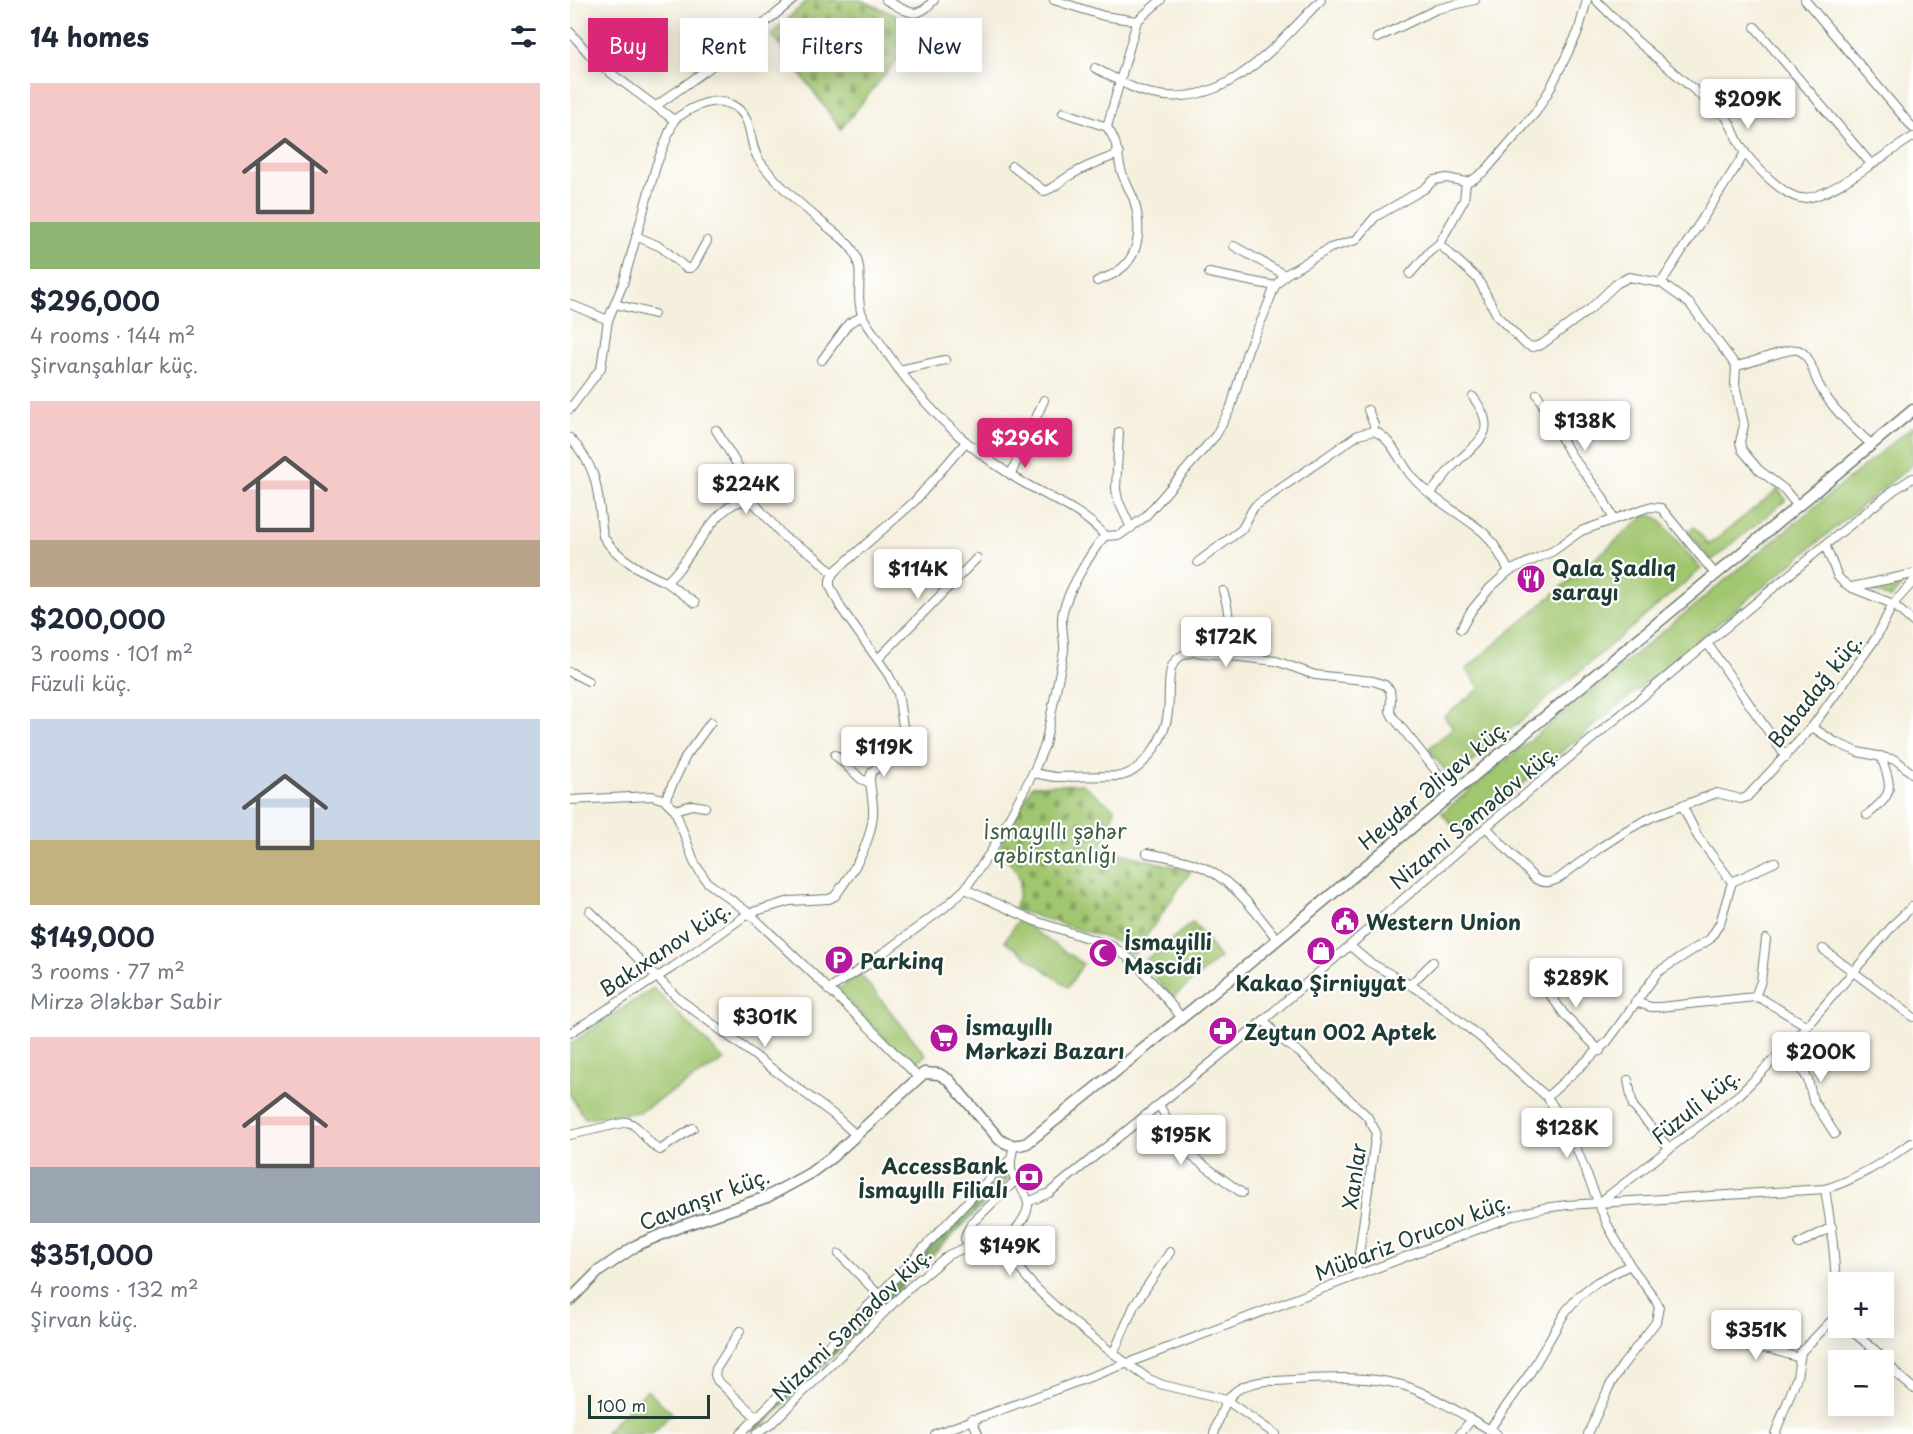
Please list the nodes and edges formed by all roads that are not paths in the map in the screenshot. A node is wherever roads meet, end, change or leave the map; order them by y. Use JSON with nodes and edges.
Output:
{"nodes":[{"id":1,"x":793,"y":0,"type":"edge"},
{"id":2,"x":886,"y":0,"type":"edge"},
{"id":3,"x":934,"y":0,"type":"edge"},
{"id":4,"x":1054,"y":0,"type":"edge"},
{"id":5,"x":1161,"y":0,"type":"edge"},
{"id":6,"x":1321,"y":0,"type":"edge"},
{"id":7,"x":1475,"y":0,"type":"edge"},
{"id":8,"x":1587,"y":0,"type":"edge"},
{"id":9,"x":1596,"y":0,"type":"edge"},
{"id":10,"x":1804,"y":0,"type":"edge"},
{"id":11,"x":1137,"y":21,"type":"junction"},
{"id":12,"x":1755,"y":27,"type":"dead end"},
{"id":13,"x":570,"y":32,"type":"edge"},
{"id":14,"x":1377,"y":38,"type":"dead end"},
{"id":15,"x":1095,"y":68,"type":"dead end"},
{"id":16,"x":1121,"y":81,"type":"junction"},
{"id":17,"x":656,"y":106,"type":"junction"},
{"id":18,"x":1063,"y":111,"type":"dead end"},
{"id":19,"x":674,"y":120,"type":"junction"},
{"id":20,"x":1107,"y":127,"type":"junction"},
{"id":21,"x":1913,"y":128,"type":"edge"},
{"id":22,"x":1913,"y":137,"type":"edge"},
{"id":23,"x":1745,"y":153,"type":"junction"},
{"id":24,"x":1119,"y":154,"type":"junction"},
{"id":25,"x":1871,"y":164,"type":"junction"},
{"id":26,"x":1012,"y":166,"type":"dead end"},
{"id":27,"x":1466,"y":182,"type":"junction"},
{"id":28,"x":636,"y":236,"type":"junction"},
{"id":29,"x":706,"y":241,"type":"dead end"},
{"id":30,"x":1439,"y":244,"type":"junction"},
{"id":31,"x":1233,"y":246,"type":"dead end"},
{"id":32,"x":1209,"y":273,"type":"dead end"},
{"id":33,"x":1410,"y":274,"type":"dead end"},
{"id":34,"x":1285,"y":275,"type":"junction"},
{"id":35,"x":1096,"y":281,"type":"dead end"},
{"id":36,"x":1661,"y":283,"type":"junction"},
{"id":37,"x":1275,"y":286,"type":"junction"},
{"id":38,"x":570,"y":304,"type":"edge"},
{"id":39,"x":615,"y":304,"type":"junction"},
{"id":40,"x":654,"y":314,"type":"dead end"},
{"id":41,"x":863,"y":316,"type":"junction"},
{"id":42,"x":608,"y":320,"type":"junction"},
{"id":43,"x":822,"y":360,"type":"dead end"},
{"id":44,"x":945,"y":360,"type":"dead end"},
{"id":45,"x":1736,"y":366,"type":"junction"},
{"id":46,"x":899,"y":370,"type":"junction"},
{"id":47,"x":1537,"y":394,"type":"dead end"},
{"id":48,"x":1473,"y":397,"type":"dead end"},
{"id":49,"x":1044,"y":400,"type":"dead end"},
{"id":50,"x":570,"y":409,"type":"edge"},
{"id":51,"x":1368,"y":410,"type":"dead end"},
{"id":52,"x":1913,"y":410,"type":"edge"},
{"id":53,"x":716,"y":430,"type":"dead end"},
{"id":54,"x":1374,"y":431,"type":"junction"},
{"id":55,"x":1119,"y":432,"type":"dead end"},
{"id":56,"x":570,"y":438,"type":"edge"},
{"id":57,"x":966,"y":442,"type":"junction"},
{"id":58,"x":1871,"y":444,"type":"junction"},
{"id":59,"x":1011,"y":474,"type":"junction"},
{"id":60,"x":1913,"y":478,"type":"edge"},
{"id":61,"x":1431,"y":493,"type":"junction"},
{"id":62,"x":752,"y":502,"type":"junction"},
{"id":63,"x":1797,"y":505,"type":"junction"},
{"id":64,"x":1613,"y":518,"type":"junction"},
{"id":65,"x":1131,"y":528,"type":"junction"},
{"id":66,"x":1105,"y":536,"type":"junction"},
{"id":67,"x":1825,"y":545,"type":"junction"},
{"id":68,"x":977,"y":558,"type":"dead end"},
{"id":69,"x":1198,"y":562,"type":"dead end"},
{"id":70,"x":1509,"y":571,"type":"junction"},
{"id":71,"x":833,"y":573,"type":"junction"},
{"id":72,"x":1913,"y":574,"type":"edge"},
{"id":73,"x":1716,"y":575,"type":"junction"},
{"id":74,"x":666,"y":582,"type":"junction"},
{"id":75,"x":1913,"y":582,"type":"edge"},
{"id":76,"x":1850,"y":587,"type":"junction"},
{"id":77,"x":1223,"y":591,"type":"dead end"},
{"id":78,"x":694,"y":603,"type":"dead end"},
{"id":79,"x":1893,"y":604,"type":"junction"},
{"id":80,"x":1913,"y":622,"type":"edge"},
{"id":81,"x":1461,"y":629,"type":"dead end"},
{"id":82,"x":1707,"y":643,"type":"junction"},
{"id":83,"x":1224,"y":655,"type":"junction"},
{"id":84,"x":878,"y":659,"type":"junction"},
{"id":85,"x":570,"y":672,"type":"edge"},
{"id":86,"x":588,"y":681,"type":"dead end"},
{"id":87,"x":711,"y":722,"type":"dead end"},
{"id":88,"x":1812,"y":727,"type":"junction"},
{"id":89,"x":834,"y":755,"type":"dead end"},
{"id":90,"x":1881,"y":756,"type":"junction"},
{"id":91,"x":1786,"y":757,"type":"junction"},
{"id":92,"x":1033,"y":773,"type":"junction"},
{"id":93,"x":1913,"y":774,"type":"edge"},
{"id":94,"x":870,"y":783,"type":"junction"},
{"id":95,"x":1453,"y":792,"type":"junction"},
{"id":96,"x":570,"y":800,"type":"edge"},
{"id":97,"x":665,"y":800,"type":"junction"},
{"id":98,"x":1682,"y":805,"type":"junction"},
{"id":99,"x":705,"y":807,"type":"dead end"},
{"id":100,"x":675,"y":810,"type":"junction"},
{"id":101,"x":1866,"y":815,"type":"dead end"},
{"id":102,"x":1486,"y":827,"type":"junction"},
{"id":103,"x":1147,"y":853,"type":"dead end"},
{"id":104,"x":1775,"y":862,"type":"dead end"},
{"id":105,"x":1732,"y":882,"type":"junction"},
{"id":106,"x":965,"y":889,"type":"junction"},
{"id":107,"x":1913,"y":906,"type":"edge"},
{"id":108,"x":590,"y":911,"type":"dead end"},
{"id":109,"x":749,"y":913,"type":"junction"},
{"id":110,"x":1277,"y":939,"type":"junction"},
{"id":111,"x":1766,"y":939,"type":"dead end"},
{"id":112,"x":1350,"y":946,"type":"junction"},
{"id":113,"x":1823,"y":949,"type":"dead end"},
{"id":114,"x":1433,"y":962,"type":"dead end"},
{"id":115,"x":1853,"y":972,"type":"junction"},
{"id":116,"x":657,"y":978,"type":"junction"},
{"id":117,"x":1539,"y":978,"type":"dead end"},
{"id":118,"x":1411,"y":984,"type":"junction"},
{"id":119,"x":828,"y":990,"type":"junction"},
{"id":120,"x":1755,"y":997,"type":"junction"},
{"id":121,"x":1635,"y":1002,"type":"junction"},
{"id":122,"x":1913,"y":1017,"type":"edge"},
{"id":123,"x":1182,"y":1018,"type":"junction"},
{"id":124,"x":1264,"y":1020,"type":"junction"},
{"id":125,"x":1807,"y":1026,"type":"junction"},
{"id":126,"x":570,"y":1033,"type":"edge"},
{"id":127,"x":1785,"y":1050,"type":"junction"},
{"id":128,"x":1600,"y":1051,"type":"junction"},
{"id":129,"x":918,"y":1077,"type":"junction"},
{"id":130,"x":1628,"y":1080,"type":"dead end"},
{"id":131,"x":1547,"y":1097,"type":"junction"},
{"id":132,"x":1159,"y":1105,"type":"junction"},
{"id":133,"x":693,"y":1128,"type":"dead end"},
{"id":134,"x":1835,"y":1134,"type":"dead end"},
{"id":135,"x":570,"y":1135,"type":"edge"},
{"id":136,"x":856,"y":1135,"type":"junction"},
{"id":137,"x":1913,"y":1142,"type":"edge"},
{"id":138,"x":1014,"y":1146,"type":"junction"},
{"id":139,"x":1670,"y":1149,"type":"junction"},
{"id":140,"x":1011,"y":1159,"type":"junction"},
{"id":141,"x":1015,"y":1180,"type":"junction"},
{"id":142,"x":1825,"y":1189,"type":"junction"},
{"id":143,"x":1242,"y":1193,"type":"dead end"},
{"id":144,"x":1028,"y":1202,"type":"junction"},
{"id":145,"x":1598,"y":1203,"type":"junction"},
{"id":146,"x":1832,"y":1227,"type":"junction"},
{"id":147,"x":1799,"y":1244,"type":"dead end"},
{"id":148,"x":969,"y":1246,"type":"junction"},
{"id":149,"x":1010,"y":1247,"type":"junction"},
{"id":150,"x":1170,"y":1252,"type":"dead end"},
{"id":151,"x":839,"y":1254,"type":"dead end"},
{"id":152,"x":1630,"y":1265,"type":"junction"},
{"id":153,"x":1836,"y":1272,"type":"edge"},
{"id":154,"x":1356,"y":1276,"type":"junction"},
{"id":155,"x":879,"y":1295,"type":"junction"},
{"id":156,"x":570,"y":1300,"type":"edge"},
{"id":157,"x":1828,"y":1326,"type":"edge"},
{"id":158,"x":740,"y":1331,"type":"dead end"},
{"id":159,"x":1735,"y":1334,"type":"dead end"},
{"id":160,"x":1860,"y":1338,"type":"edge"},
{"id":161,"x":1114,"y":1352,"type":"junction"},
{"id":162,"x":1800,"y":1358,"type":"junction"},
{"id":163,"x":1128,"y":1363,"type":"junction"},
{"id":164,"x":1913,"y":1388,"type":"edge"},
{"id":165,"x":1226,"y":1400,"type":"junction"},
{"id":166,"x":757,"y":1418,"type":"junction"},
{"id":167,"x":972,"y":1419,"type":"junction"},
{"id":168,"x":1471,"y":1420,"type":"junction"},
{"id":169,"x":1493,"y":1432,"type":"edge"},
{"id":170,"x":740,"y":1434,"type":"edge"},
{"id":171,"x":756,"y":1434,"type":"edge"},
{"id":172,"x":935,"y":1434,"type":"edge"},
{"id":173,"x":978,"y":1434,"type":"edge"},
{"id":174,"x":1214,"y":1434,"type":"edge"},
{"id":175,"x":1275,"y":1434,"type":"edge"},
{"id":176,"x":1460,"y":1434,"type":"edge"},
{"id":177,"x":1588,"y":1434,"type":"edge"},
{"id":178,"x":1775,"y":1434,"type":"edge"}],
"edges":[{"from":1,"to":17,"type":"street"},
{"from":2,"to":3,"type":"street"},
{"from":4,"to":11,"type":"street"},
{"from":5,"to":11,"type":"street"},
{"from":6,"to":16,"type":"street"},
{"from":7,"to":14,"type":"street"},
{"from":8,"to":27,"type":"street"},
{"from":9,"to":23,"type":"street"},
{"from":10,"to":21,"type":"street"},
{"from":11,"to":16,"type":"street"},
{"from":12,"to":25,"type":"street"},
{"from":13,"to":17,"type":"street"},
{"from":15,"to":16,"type":"street"},
{"from":16,"to":20,"type":"street"},
{"from":17,"to":19,"type":"street"},
{"from":18,"to":20,"type":"street"},
{"from":19,"to":28,"type":"street"},
{"from":19,"to":41,"type":"street"},
{"from":20,"to":24,"type":"street"},
{"from":22,"to":25,"type":"street"},
{"from":23,"to":25,"type":"street"},
{"from":23,"to":36,"type":"street"},
{"from":24,"to":26,"type":"street"},
{"from":24,"to":35,"type":"street"},
{"from":27,"to":30,"type":"street"},
{"from":27,"to":34,"type":"street"},
{"from":28,"to":29,"type":"street"},
{"from":28,"to":39,"type":"street"},
{"from":30,"to":33,"type":"street"},
{"from":30,"to":36,"type":"street"},
{"from":31,"to":34,"type":"street"},
{"from":32,"to":37,"type":"street"},
{"from":34,"to":37,"type":"street"},
{"from":36,"to":45,"type":"street"},
{"from":37,"to":65,"type":"street"},
{"from":38,"to":42,"type":"street"},
{"from":39,"to":40,"type":"street"},
{"from":39,"to":42,"type":"street"},
{"from":41,"to":43,"type":"street"},
{"from":41,"to":46,"type":"street"},
{"from":42,"to":50,"type":"street"},
{"from":44,"to":46,"type":"street"},
{"from":45,"to":58,"type":"street"},
{"from":45,"to":63,"type":"street"},
{"from":46,"to":57,"type":"street"},
{"from":47,"to":64,"type":"street"},
{"from":48,"to":61,"type":"street"},
{"from":49,"to":59,"type":"street"},
{"from":51,"to":54,"type":"street"},
{"from":52,"to":58,"type":"main road","name":"Heydər Əliyev küç."},
{"from":53,"to":62,"type":"street"},
{"from":54,"to":61,"type":"street"},
{"from":54,"to":69,"type":"street"},
{"from":55,"to":65,"type":"street"},
{"from":56,"to":74,"type":"street"},
{"from":57,"to":59,"type":"street"},
{"from":57,"to":71,"type":"street"},
{"from":58,"to":63,"type":"main road","name":"Heydər Əliyev küç."},
{"from":59,"to":66,"type":"street"},
{"from":60,"to":67,"type":"street","name":"Nizami Səmədov küç."},
{"from":61,"to":70,"type":"street"},
{"from":62,"to":71,"type":"street"},
{"from":62,"to":74,"type":"street"},
{"from":63,"to":73,"type":"main road","name":"Heydər Əliyev küç."},
{"from":64,"to":70,"type":"street"},
{"from":64,"to":73,"type":"street"},
{"from":65,"to":66,"type":"street"},
{"from":66,"to":92,"type":"street"},
{"from":67,"to":76,"type":"street"},
{"from":67,"to":82,"type":"street","name":"Nizami Səmədov küç."},
{"from":68,"to":84,"type":"street"},
{"from":70,"to":81,"type":"street"},
{"from":71,"to":84,"type":"street"},
{"from":72,"to":76,"type":"street"},
{"from":73,"to":95,"type":"main road","name":"Heydər Əliyev küç."},
{"from":74,"to":78,"type":"street"},
{"from":75,"to":79,"type":"street","name":"Babadağ küç."},
{"from":76,"to":79,"type":"street"},
{"from":77,"to":83,"type":"street"},
{"from":79,"to":80,"type":"street"},
{"from":79,"to":88,"type":"street","name":"Babadağ küç."},
{"from":82,"to":91,"type":"street"},
{"from":82,"to":102,"type":"street","name":"Nizami Səmədov küç."},
{"from":83,"to":92,"type":"street"},
{"from":83,"to":95,"type":"street"},
{"from":84,"to":94,"type":"street"},
{"from":85,"to":86,"type":"street"},
{"from":87,"to":97,"type":"street"},
{"from":88,"to":90,"type":"street"},
{"from":88,"to":91,"type":"street","name":"Babadağ küç."},
{"from":89,"to":94,"type":"street"},
{"from":90,"to":93,"type":"street"},
{"from":90,"to":101,"type":"street"},
{"from":91,"to":98,"type":"street","name":"Babadağ küç."},
{"from":92,"to":106,"type":"street"},
{"from":94,"to":109,"type":"street","name":"Bakıxanov küç."},
{"from":95,"to":110,"type":"main road","name":"Heydər Əliyev küç."},
{"from":96,"to":97,"type":"street"},
{"from":97,"to":100,"type":"street"},
{"from":98,"to":102,"type":"street","name":"Babadağ küç."},
{"from":98,"to":105,"type":"street"},
{"from":99,"to":100,"type":"street"},
{"from":100,"to":109,"type":"street"},
{"from":102,"to":112,"type":"street","name":"Nizami Səmədov küç."},
{"from":103,"to":110,"type":"street"},
{"from":104,"to":105,"type":"street"},
{"from":105,"to":121,"type":"street"},
{"from":106,"to":119,"type":"street"},
{"from":106,"to":123,"type":"street"},
{"from":107,"to":115,"type":"street","name":"Füzuli küç."},
{"from":108,"to":116,"type":"street"},
{"from":109,"to":116,"type":"street","name":"Bakıxanov küç."},
{"from":109,"to":119,"type":"street"},
{"from":110,"to":123,"type":"main road","name":"Heydər Əliyev küç."},
{"from":111,"to":120,"type":"street"},
{"from":112,"to":118,"type":"street"},
{"from":112,"to":124,"type":"street","name":"Nizami Səmədov küç."},
{"from":113,"to":115,"type":"street"},
{"from":114,"to":118,"type":"street"},
{"from":115,"to":122,"type":"street"},
{"from":115,"to":125,"type":"street","name":"Füzuli küç."},
{"from":116,"to":126,"type":"street","name":"Bakıxanov küç."},
{"from":116,"to":136,"type":"street"},
{"from":117,"to":128,"type":"street"},
{"from":118,"to":131,"type":"street"},
{"from":119,"to":129,"type":"street"},
{"from":120,"to":121,"type":"street"},
{"from":120,"to":125,"type":"street"},
{"from":121,"to":128,"type":"street"},
{"from":123,"to":138,"type":"main road","name":"Heydər Əliyev küç."},
{"from":124,"to":132,"type":"street","name":"Nizami Səmədov küç."},
{"from":124,"to":154,"type":"street","name":"Xanlar"},
{"from":125,"to":127,"type":"street","name":"Füzuli küç."},
{"from":127,"to":134,"type":"street"},
{"from":127,"to":139,"type":"street","name":"Füzuli küç."},
{"from":128,"to":131,"type":"street"},
{"from":129,"to":136,"type":"main road","name":"Cavanşır küç."},
{"from":129,"to":138,"type":"main road","name":"Cavanşır küç."},
{"from":130,"to":139,"type":"street"},
{"from":131,"to":145,"type":"street"},
{"from":132,"to":143,"type":"street"},
{"from":132,"to":144,"type":"street","name":"Nizami Səmədov küç."},
{"from":133,"to":135,"type":"street"},
{"from":136,"to":156,"type":"main road","name":"Cavanşır küç."},
{"from":137,"to":142,"type":"street","name":"Mübariz Orucov küç."},
{"from":138,"to":140,"type":"street"},
{"from":139,"to":145,"type":"street","name":"Füzuli küç."},
{"from":140,"to":141,"type":"street"},
{"from":140,"to":155,"type":"street"},
{"from":141,"to":144,"type":"street"},
{"from":141,"to":148,"type":"street"},
{"from":142,"to":145,"type":"street","name":"Mübariz Orucov küç."},
{"from":142,"to":146,"type":"street"},
{"from":144,"to":149,"type":"street"},
{"from":145,"to":152,"type":"street"},
{"from":145,"to":154,"type":"street","name":"Mübariz Orucov küç."},
{"from":146,"to":147,"type":"street"},
{"from":146,"to":153,"type":"street"},
{"from":148,"to":149,"type":"street","name":"Nizami Səmədov küç."},
{"from":148,"to":171,"type":"street","name":"Nizami Səmədov küç."},
{"from":149,"to":161,"type":"street"},
{"from":150,"to":161,"type":"street"},
{"from":151,"to":155,"type":"street"},
{"from":152,"to":169,"type":"street"},
{"from":152,"to":177,"type":"street"},
{"from":154,"to":163,"type":"street","name":"Mübariz Orucov küç."},
{"from":155,"to":166,"type":"street"},
{"from":157,"to":162,"type":"street"},
{"from":158,"to":166,"type":"street"},
{"from":159,"to":162,"type":"street"},
{"from":160,"to":164,"type":"street"},
{"from":161,"to":163,"type":"street"},
{"from":162,"to":178,"type":"street"},
{"from":163,"to":165,"type":"street"},
{"from":163,"to":167,"type":"street","name":"Mübariz Orucov küç."},
{"from":165,"to":168,"type":"street"},
{"from":165,"to":174,"type":"street"},
{"from":165,"to":175,"type":"street"},
{"from":166,"to":170,"type":"street"},
{"from":167,"to":172,"type":"street","name":"Mübariz Orucov küç."},
{"from":167,"to":173,"type":"street"},
{"from":168,"to":169,"type":"street"},
{"from":168,"to":176,"type":"street"}]}
